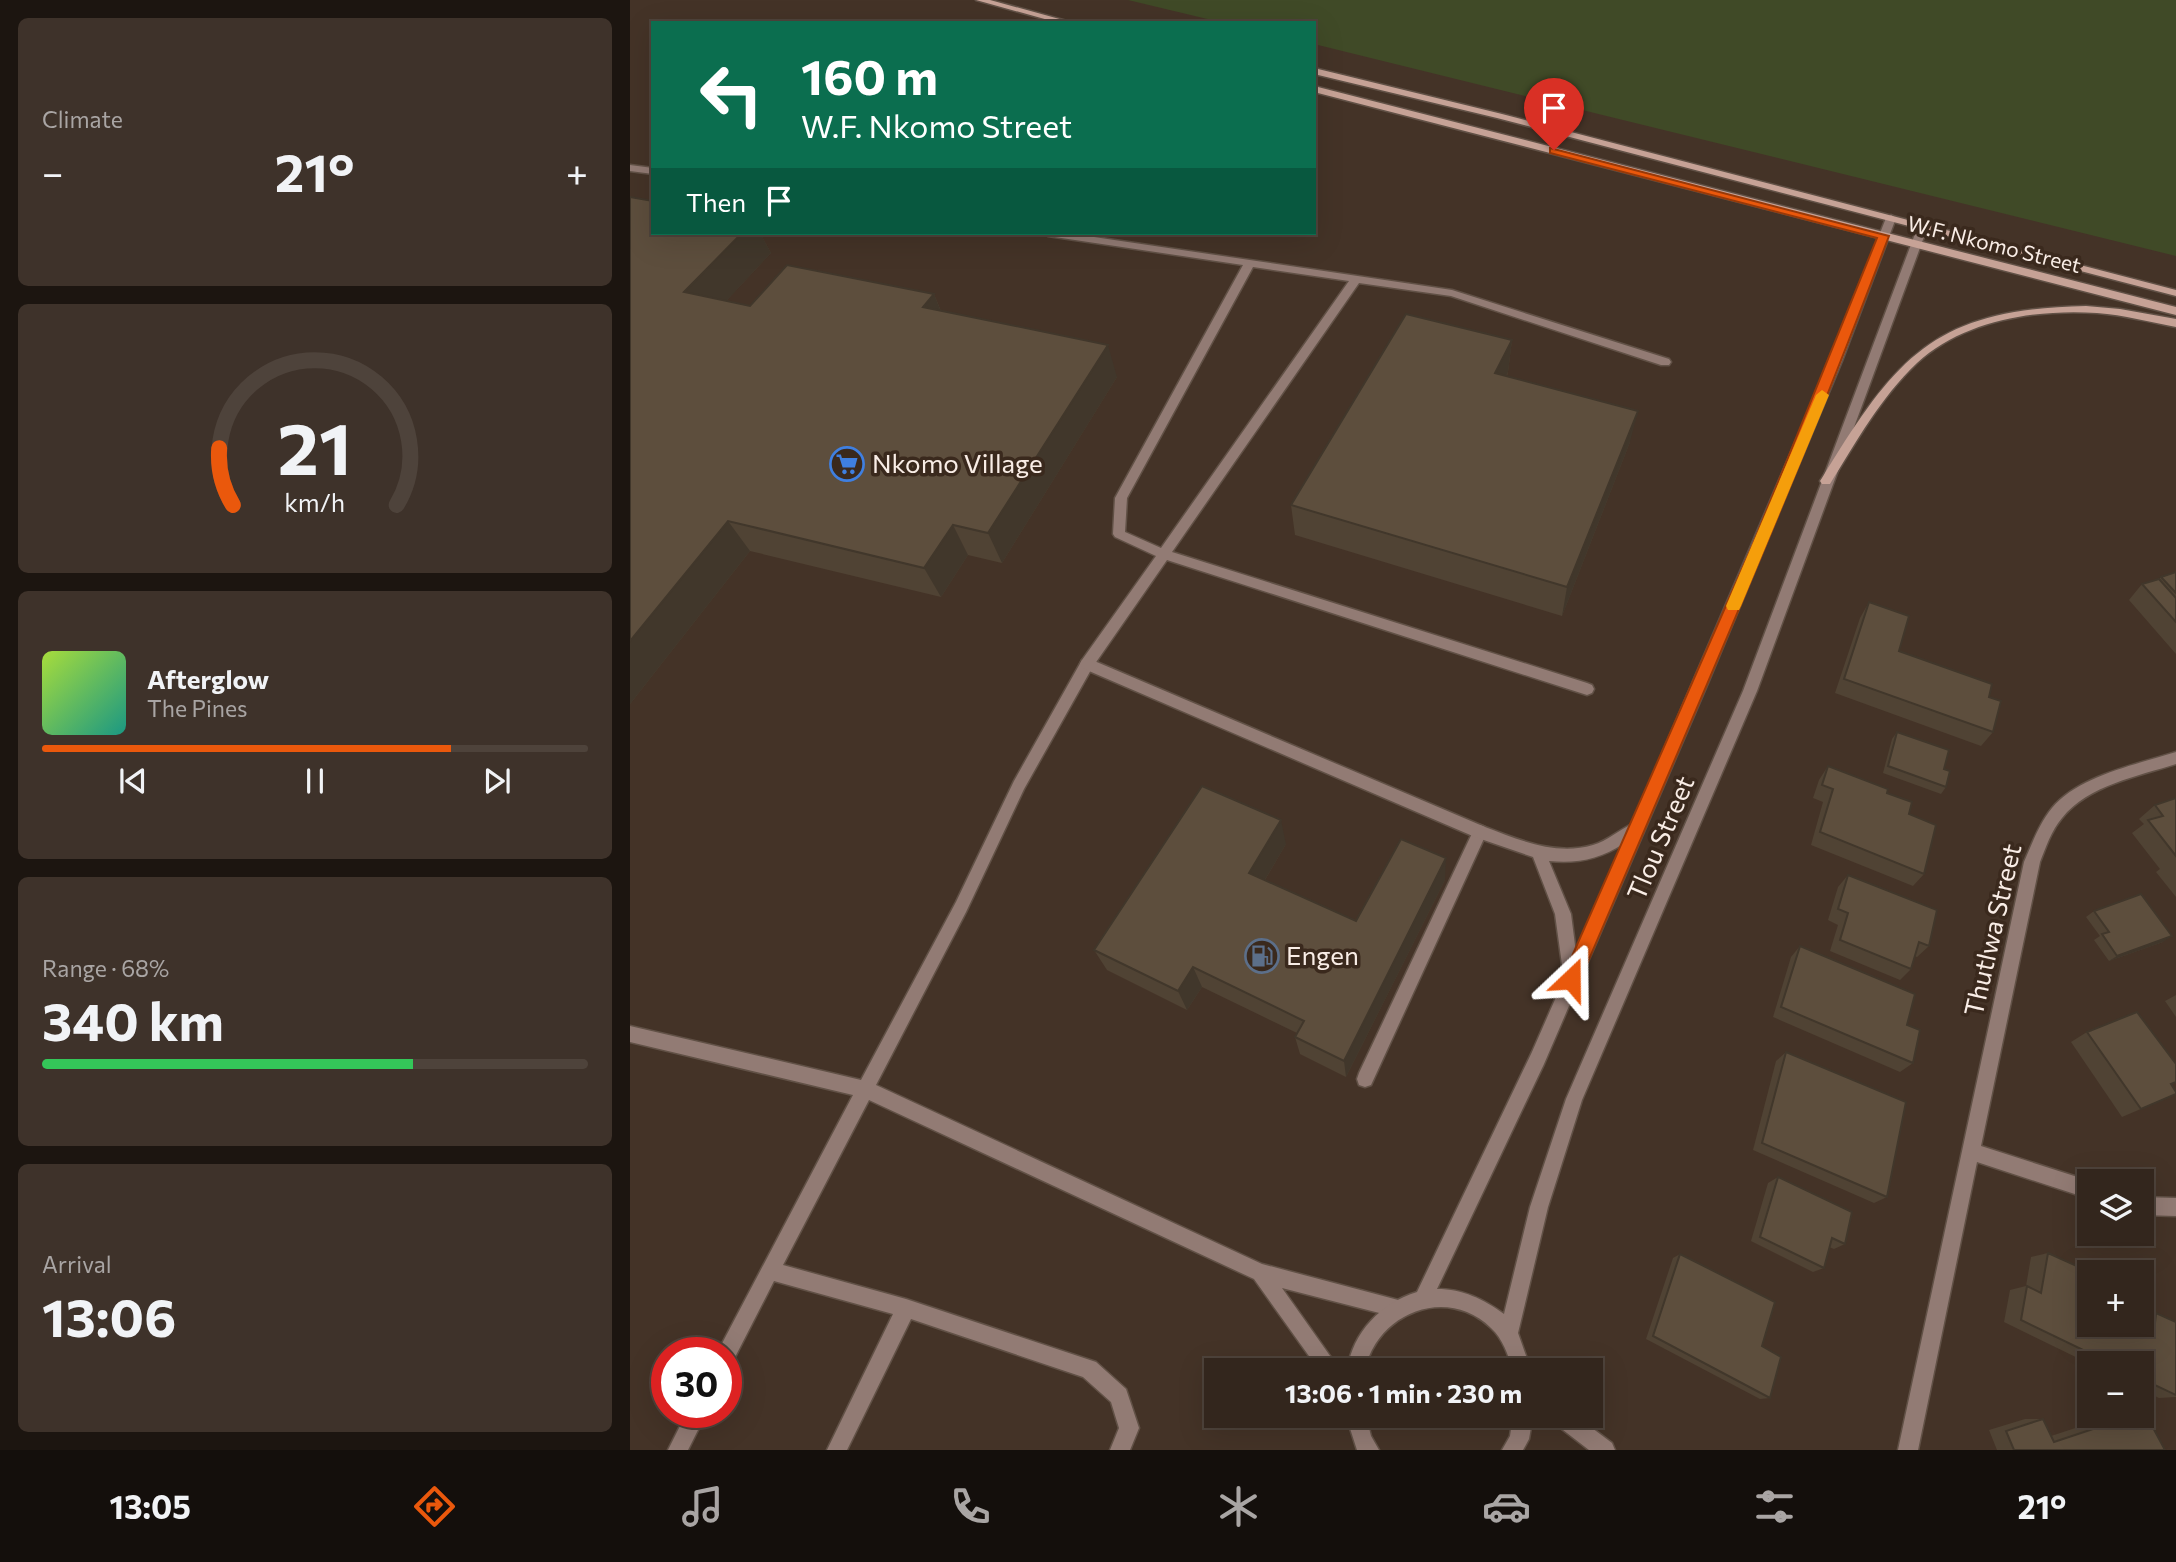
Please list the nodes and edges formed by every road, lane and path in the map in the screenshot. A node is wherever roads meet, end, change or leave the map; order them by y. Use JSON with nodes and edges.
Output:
{"nodes":[{"id":1,"x":980,"y":0,"type":"edge"},
{"id":2,"x":1062,"y":21,"type":"edge"},
{"id":3,"x":1316,"y":71,"type":"edge"},
{"id":4,"x":1316,"y":90,"type":"edge"},
{"id":5,"x":630,"y":168,"type":"edge"},
{"id":6,"x":651,"y":171,"type":"edge"},
{"id":7,"x":1891,"y":218,"type":"junction"},
{"id":8,"x":1923,"y":226,"type":"junction"},
{"id":9,"x":1061,"y":235,"type":"edge"},
{"id":10,"x":1884,"y":236,"type":"junction"},
{"id":11,"x":1917,"y":245,"type":"junction"},
{"id":12,"x":1249,"y":264,"type":"junction"},
{"id":13,"x":1356,"y":279,"type":"junction"},
{"id":14,"x":2176,"y":293,"type":"edge"},
{"id":15,"x":2176,"y":311,"type":"edge"},
{"id":16,"x":2176,"y":323,"type":"edge"},
{"id":17,"x":1665,"y":362,"type":"dead end"},
{"id":18,"x":1826,"y":481,"type":"junction"},
{"id":19,"x":1166,"y":555,"type":"junction"},
{"id":20,"x":1087,"y":664,"type":"junction"},
{"id":21,"x":1587,"y":689,"type":"dead end"},
{"id":22,"x":2176,"y":758,"type":"edge"},
{"id":23,"x":1637,"y":829,"type":"junction"},
{"id":24,"x":1480,"y":832,"type":"junction"},
{"id":25,"x":1539,"y":854,"type":"junction"},
{"id":26,"x":1571,"y":979,"type":"junction"},
{"id":27,"x":630,"y":1034,"type":"edge"},
{"id":28,"x":1365,"y":1079,"type":"dead end"},
{"id":29,"x":867,"y":1090,"type":"junction"},
{"id":30,"x":1970,"y":1152,"type":"junction"},
{"id":31,"x":2077,"y":1186,"type":"edge"},
{"id":32,"x":2154,"y":1206,"type":"edge"},
{"id":33,"x":2176,"y":1207,"type":"edge"},
{"id":34,"x":769,"y":1270,"type":"junction"},
{"id":35,"x":1260,"y":1273,"type":"junction"},
{"id":36,"x":1424,"y":1296,"type":"junction"},
{"id":37,"x":906,"y":1308,"type":"junction"},
{"id":38,"x":1395,"y":1308,"type":"junction"},
{"id":39,"x":1508,"y":1336,"type":"junction"},
{"id":40,"x":735,"y":1337,"type":"edge"},
{"id":41,"x":1321,"y":1358,"type":"edge"},
{"id":42,"x":1361,"y":1358,"type":"edge"},
{"id":43,"x":1517,"y":1358,"type":"edge"},
{"id":44,"x":689,"y":1428,"type":"edge"},
{"id":45,"x":1359,"y":1428,"type":"edge"},
{"id":46,"x":1521,"y":1428,"type":"edge"},
{"id":47,"x":1577,"y":1428,"type":"edge"},
{"id":48,"x":1363,"y":1447,"type":"edge"},
{"id":49,"x":678,"y":1450,"type":"edge"},
{"id":50,"x":837,"y":1450,"type":"edge"},
{"id":51,"x":1120,"y":1450,"type":"edge"},
{"id":52,"x":1512,"y":1450,"type":"edge"},
{"id":53,"x":1605,"y":1450,"type":"edge"},
{"id":54,"x":1908,"y":1450,"type":"edge"}],
"edges":[{"from":1,"to":2,"type":"main road"},
{"from":3,"to":7,"type":"main road","name":"W.F. Nkomo Street"},
{"from":4,"to":10,"type":"main road","name":"W.F. Nkomo Street"},
{"from":5,"to":6,"type":"street"},
{"from":7,"to":8,"type":"main road","name":"W.F. Nkomo Street"},
{"from":7,"to":10,"type":"street","name":"Tlou Street"},
{"from":8,"to":11,"type":"street","name":"Tlou Street"},
{"from":8,"to":14,"type":"main road","name":"W.F. Nkomo Street"},
{"from":9,"to":12,"type":"street"},
{"from":10,"to":11,"type":"main road","name":"W.F. Nkomo Street"},
{"from":10,"to":23,"type":"street","name":"Tlou Street"},
{"from":11,"to":15,"type":"main road","name":"W.F. Nkomo Street"},
{"from":11,"to":18,"type":"street","name":"Tlou Street"},
{"from":12,"to":13,"type":"street"},
{"from":12,"to":19,"type":"street"},
{"from":13,"to":17,"type":"street"},
{"from":13,"to":19,"type":"street"},
{"from":16,"to":18,"type":"main road"},
{"from":18,"to":39,"type":"street","name":"Tlou Street"},
{"from":19,"to":20,"type":"street"},
{"from":19,"to":21,"type":"street"},
{"from":20,"to":24,"type":"street"},
{"from":20,"to":29,"type":"street"},
{"from":22,"to":30,"type":"street","name":"Thutlwa Street"},
{"from":23,"to":25,"type":"street"},
{"from":23,"to":26,"type":"street","name":"Tlou Street"},
{"from":24,"to":25,"type":"street"},
{"from":24,"to":28,"type":"street"},
{"from":25,"to":26,"type":"street"},
{"from":26,"to":36,"type":"street","name":"Tlou Street"},
{"from":27,"to":29,"type":"street"},
{"from":29,"to":34,"type":"street"},
{"from":29,"to":35,"type":"street"},
{"from":30,"to":31,"type":"street"},
{"from":30,"to":54,"type":"street","name":"Thutlwa Street"},
{"from":32,"to":33,"type":"street"},
{"from":34,"to":37,"type":"street"},
{"from":34,"to":40,"type":"street"},
{"from":35,"to":38,"type":"street"},
{"from":35,"to":41,"type":"street"},
{"from":36,"to":38,"type":"street"},
{"from":36,"to":39,"type":"street"},
{"from":37,"to":50,"type":"street"},
{"from":37,"to":51,"type":"street"},
{"from":38,"to":42,"type":"street"},
{"from":39,"to":43,"type":"street"},
{"from":44,"to":49,"type":"street"},
{"from":45,"to":48,"type":"street"},
{"from":46,"to":52,"type":"street"},
{"from":47,"to":53,"type":"street"}]}
